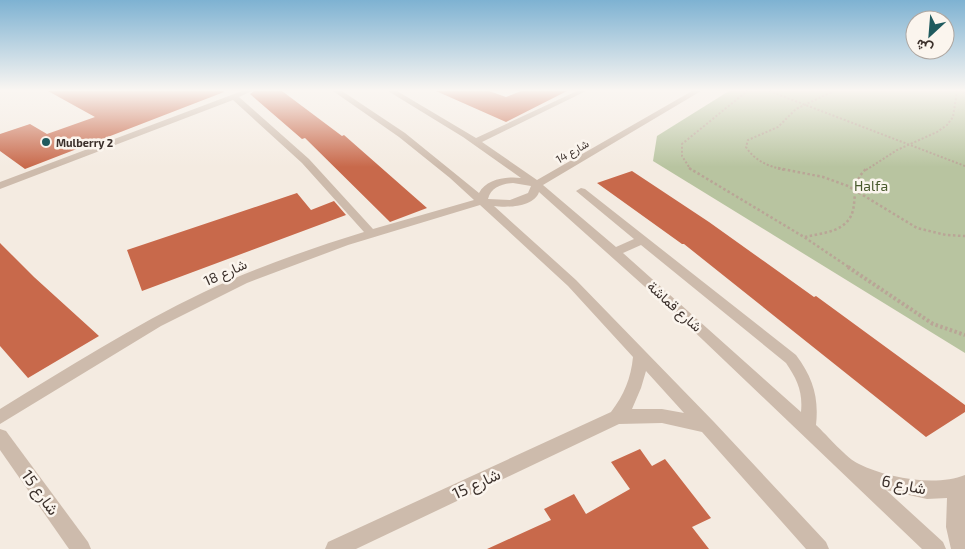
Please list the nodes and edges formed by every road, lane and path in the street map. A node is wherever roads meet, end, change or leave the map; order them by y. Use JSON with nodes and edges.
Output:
{"nodes":[{"id":1,"x":180,"y":117,"type":"edge"},
{"id":2,"x":259,"y":117,"type":"edge"},
{"id":3,"x":374,"y":117,"type":"edge"},
{"id":4,"x":433,"y":117,"type":"edge"},
{"id":5,"x":528,"y":117,"type":"edge"},
{"id":6,"x":653,"y":117,"type":"edge"},
{"id":7,"x":716,"y":117,"type":"edge"},
{"id":8,"x":788,"y":117,"type":"edge"},
{"id":9,"x":837,"y":117,"type":"edge"},
{"id":10,"x":952,"y":117,"type":"edge"},
{"id":11,"x":474,"y":142,"type":"junction"},
{"id":12,"x":907,"y":144,"type":"junction"},
{"id":13,"x":965,"y":166,"type":"edge"},
{"id":14,"x":536,"y":185,"type":"junction"},
{"id":15,"x":0,"y":186,"type":"edge"},
{"id":16,"x":854,"y":189,"type":"junction"},
{"id":17,"x":581,"y":191,"type":"dead end"},
{"id":18,"x":482,"y":201,"type":"junction"},
{"id":19,"x":371,"y":234,"type":"junction"},
{"id":20,"x":965,"y":236,"type":"edge"},
{"id":21,"x":804,"y":237,"type":"junction"},
{"id":22,"x":642,"y":240,"type":"junction"},
{"id":23,"x":615,"y":252,"type":"junction"},
{"id":24,"x":965,"y":335,"type":"edge"},
{"id":25,"x":640,"y":355,"type":"junction"},
{"id":26,"x":0,"y":417,"type":"edge"},
{"id":27,"x":617,"y":417,"type":"junction"},
{"id":28,"x":708,"y":427,"type":"junction"},
{"id":29,"x":808,"y":429,"type":"junction"},
{"id":30,"x":0,"y":436,"type":"edge"},
{"id":31,"x":852,"y":471,"type":"junction"},
{"id":32,"x":961,"y":486,"type":"edge"},
{"id":33,"x":81,"y":549,"type":"edge"},
{"id":34,"x":335,"y":549,"type":"edge"},
{"id":35,"x":819,"y":549,"type":"edge"},
{"id":36,"x":936,"y":549,"type":"edge"},
{"id":37,"x":961,"y":549,"type":"edge"}],
"edges":[{"from":1,"to":15,"type":"street"},
{"from":2,"to":19,"type":"street"},
{"from":3,"to":18,"type":"street"},
{"from":4,"to":11,"type":"street","name":"شارع قماشة"},
{"from":5,"to":11,"type":"street"},
{"from":6,"to":14,"type":"street","name":"شارع 14"},
{"from":7,"to":21,"type":"path"},
{"from":8,"to":16,"type":"path"},
{"from":9,"to":12,"type":"path"},
{"from":10,"to":12,"type":"path"},
{"from":11,"to":14,"type":"street","name":"شارع قماشة"},
{"from":12,"to":13,"type":"path"},
{"from":12,"to":16,"type":"path"},
{"from":14,"to":18,"type":"street","name":"شارع 14"},
{"from":14,"to":18,"type":"street"},
{"from":14,"to":23,"type":"street","name":"شارع قماشة"},
{"from":16,"to":20,"type":"path"},
{"from":16,"to":21,"type":"path"},
{"from":17,"to":22,"type":"street"},
{"from":18,"to":19,"type":"street","name":"شارع 18"},
{"from":18,"to":25,"type":"street"},
{"from":19,"to":26,"type":"street","name":"شارع 18"},
{"from":21,"to":24,"type":"path"},
{"from":22,"to":23,"type":"street"},
{"from":22,"to":29,"type":"street"},
{"from":23,"to":29,"type":"street","name":"شارع قماشة"},
{"from":25,"to":27,"type":"street"},
{"from":25,"to":28,"type":"street"},
{"from":27,"to":28,"type":"street","name":"شارع 15"},
{"from":27,"to":34,"type":"street","name":"شارع 15"},
{"from":28,"to":35,"type":"street"},
{"from":29,"to":31,"type":"street","name":"شارع قماشة"},
{"from":30,"to":33,"type":"street","name":"شارع 15"},
{"from":31,"to":32,"type":"street","name":"شارع 6"},
{"from":31,"to":36,"type":"street","name":"شارع قماشة"},
{"from":32,"to":37,"type":"street","name":"شارع 6"}]}
